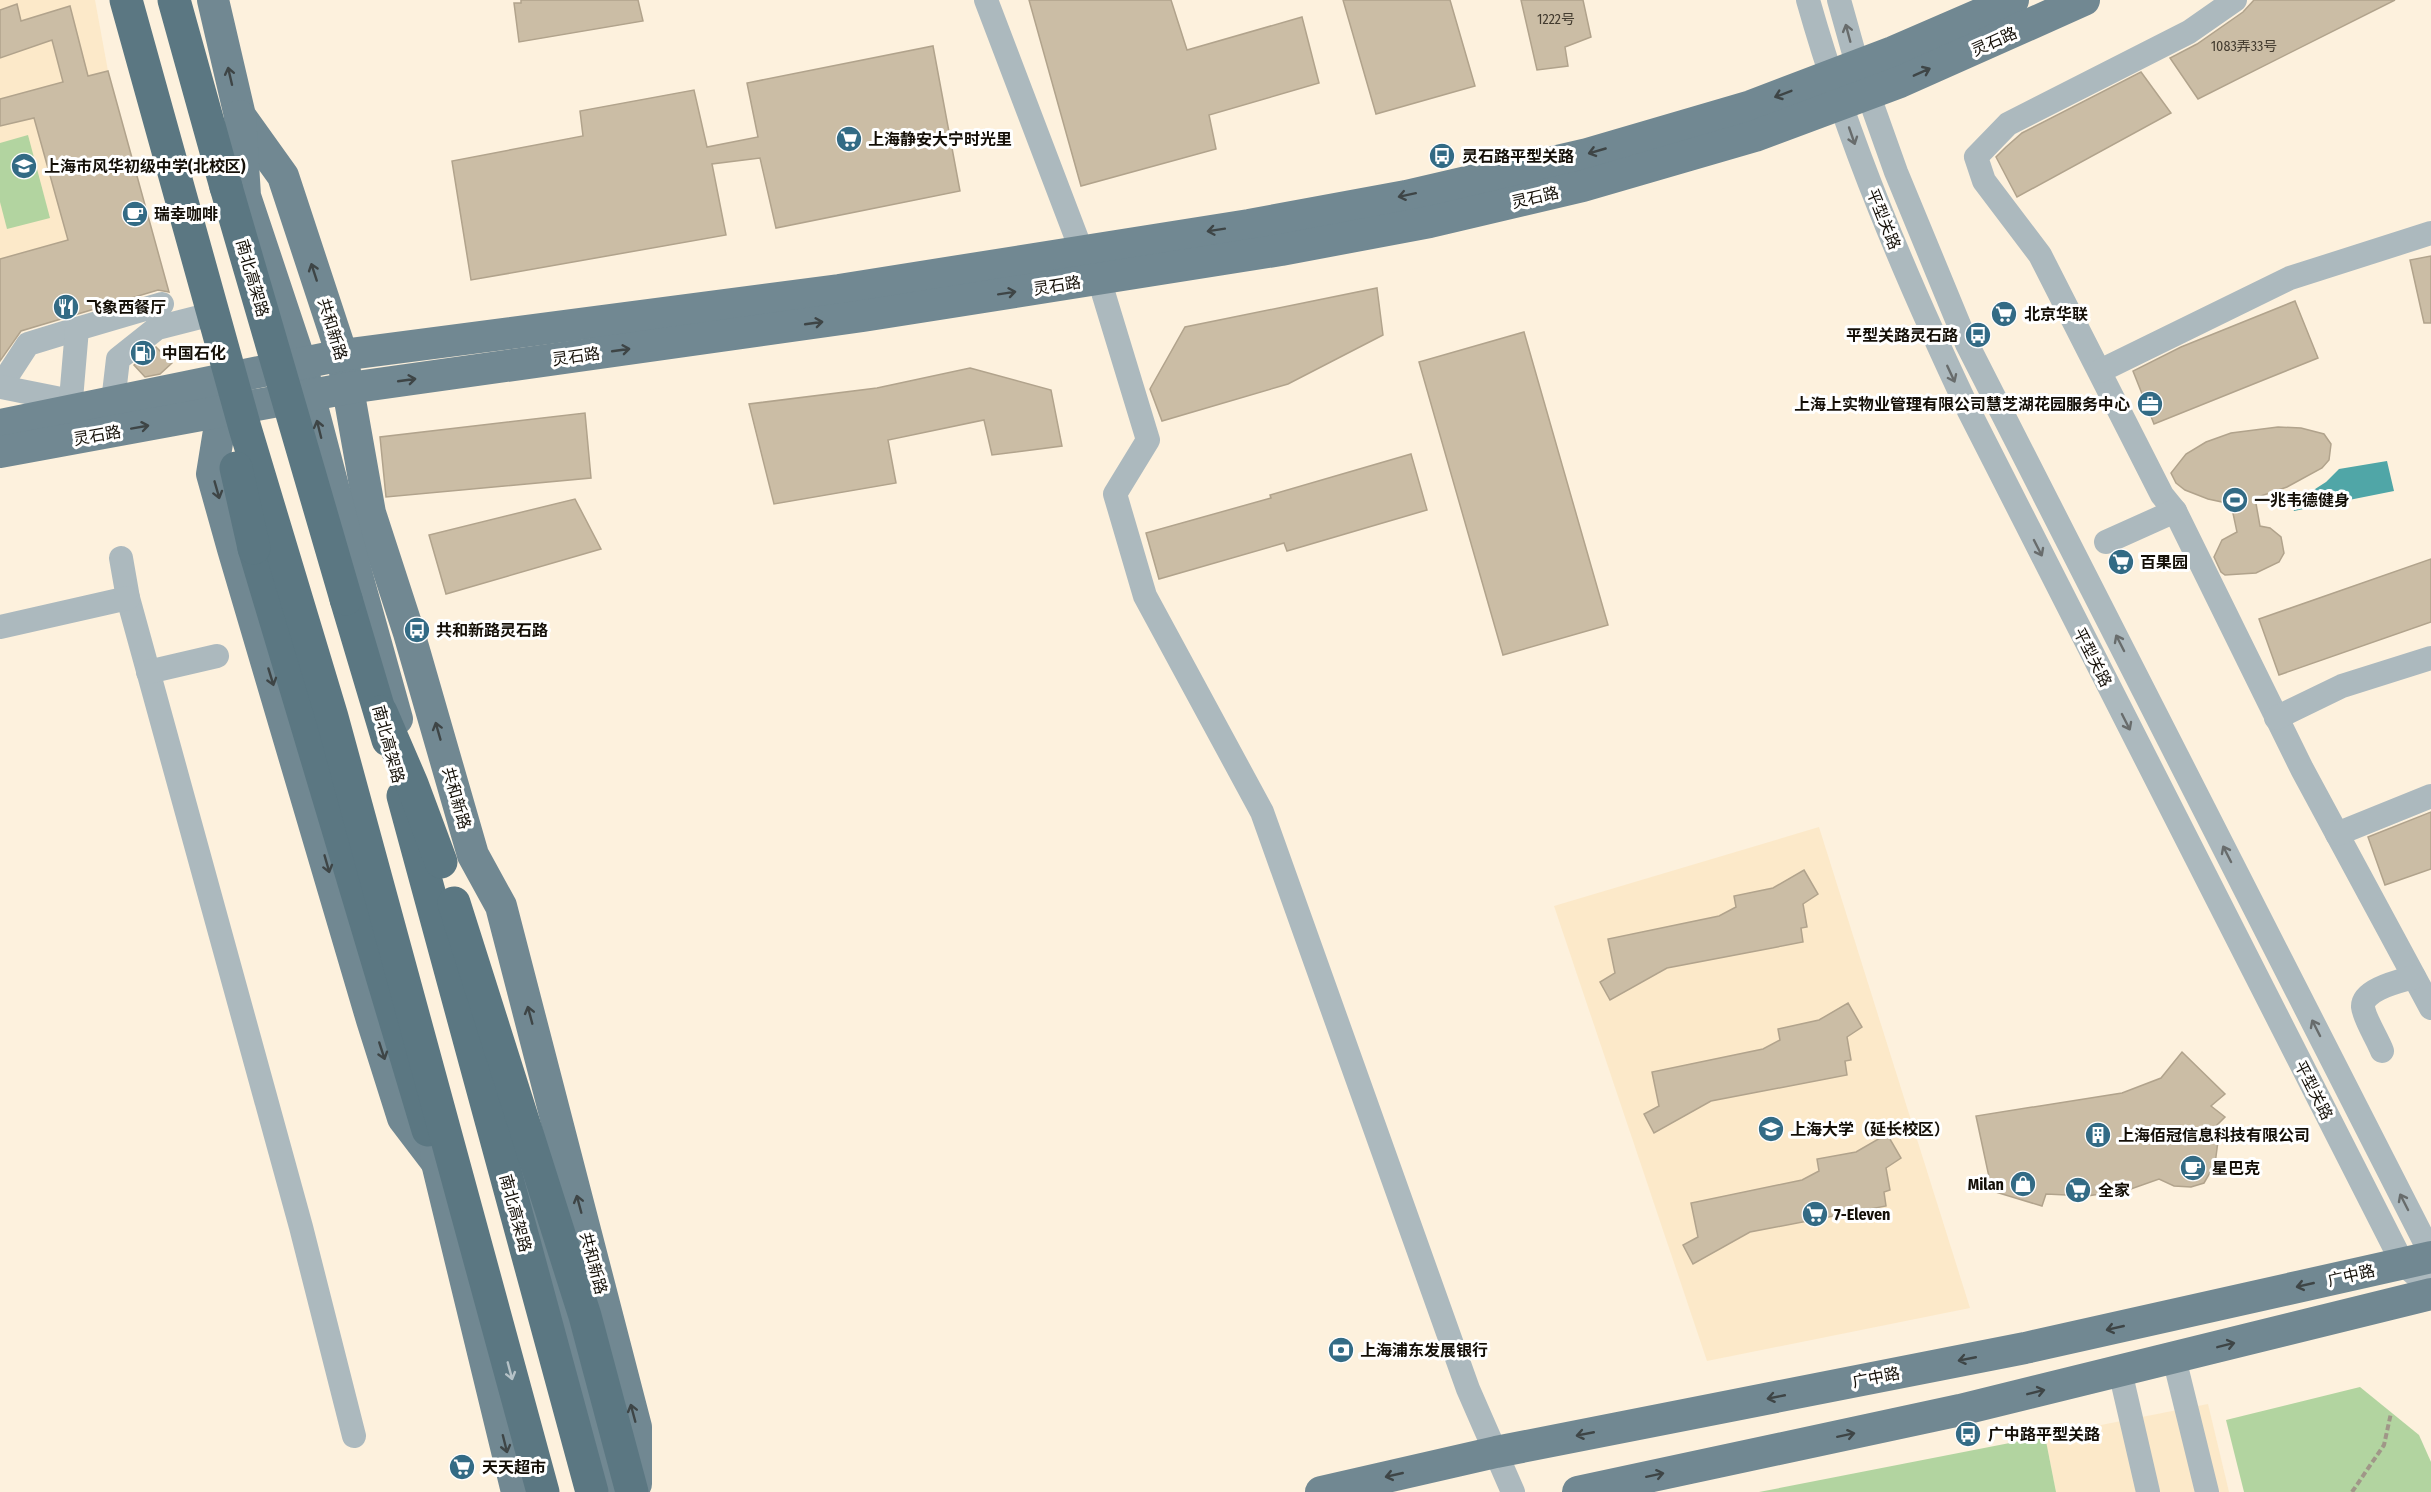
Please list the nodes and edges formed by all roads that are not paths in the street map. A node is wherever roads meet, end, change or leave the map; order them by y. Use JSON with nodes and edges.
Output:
{"nodes":[{"id":1,"x":125,"y":0,"type":"edge"},
{"id":2,"x":174,"y":0,"type":"edge"},
{"id":3,"x":213,"y":0,"type":"edge"},
{"id":4,"x":986,"y":0,"type":"edge"},
{"id":5,"x":1808,"y":0,"type":"edge"},
{"id":6,"x":1839,"y":0,"type":"edge"},
{"id":7,"x":2013,"y":0,"type":"edge"},
{"id":8,"x":2084,"y":0,"type":"edge"},
{"id":9,"x":2235,"y":0,"type":"edge"},
{"id":10,"x":1849,"y":85,"type":"junction"},
{"id":11,"x":240,"y":117,"type":"junction"},
{"id":12,"x":182,"y":202,"type":"junction"},
{"id":13,"x":2431,"y":232,"type":"edge"},
{"id":14,"x":1082,"y":252,"type":"junction"},
{"id":15,"x":1099,"y":279,"type":"junction"},
{"id":16,"x":162,"y":304,"type":"dead end"},
{"id":17,"x":204,"y":316,"type":"junction"},
{"id":18,"x":77,"y":329,"type":"junction"},
{"id":19,"x":342,"y":355,"type":"junction"},
{"id":20,"x":302,"y":364,"type":"junction"},
{"id":21,"x":2100,"y":371,"type":"junction"},
{"id":22,"x":215,"y":381,"type":"junction"},
{"id":23,"x":0,"y":387,"type":"edge"},
{"id":24,"x":349,"y":388,"type":"junction"},
{"id":25,"x":310,"y":395,"type":"junction"},
{"id":26,"x":113,"y":402,"type":"junction"},
{"id":27,"x":70,"y":406,"type":"junction"},
{"id":28,"x":222,"y":412,"type":"junction"},
{"id":29,"x":0,"y":425,"type":"edge"},
{"id":30,"x":0,"y":452,"type":"edge"},
{"id":31,"x":2175,"y":511,"type":"junction"},
{"id":32,"x":2106,"y":542,"type":"dead end"},
{"id":33,"x":121,"y":558,"type":"dead end"},
{"id":34,"x":128,"y":598,"type":"junction"},
{"id":35,"x":403,"y":615,"type":"junction"},
{"id":36,"x":0,"y":627,"type":"edge"},
{"id":37,"x":217,"y":656,"type":"dead end"},
{"id":38,"x":2431,"y":658,"type":"edge"},
{"id":39,"x":148,"y":672,"type":"junction"},
{"id":40,"x":386,"y":673,"type":"junction"},
{"id":41,"x":381,"y":712,"type":"junction"},
{"id":42,"x":2277,"y":718,"type":"junction"},
{"id":43,"x":2431,"y":796,"type":"edge"},
{"id":44,"x":422,"y":815,"type":"junction"},
{"id":45,"x":2337,"y":834,"type":"junction"},
{"id":46,"x":473,"y":855,"type":"junction"},
{"id":47,"x":2414,"y":977,"type":"junction"},
{"id":48,"x":2431,"y":1008,"type":"edge"},
{"id":49,"x":2382,"y":1051,"type":"dead end"},
{"id":50,"x":437,"y":1163,"type":"junction"},
{"id":51,"x":2422,"y":1258,"type":"edge"},
{"id":52,"x":2431,"y":1288,"type":"edge"},
{"id":53,"x":2431,"y":1294,"type":"edge"},
{"id":54,"x":2174,"y":1358,"type":"junction"},
{"id":55,"x":2120,"y":1371,"type":"junction"},
{"id":56,"x":354,"y":1436,"type":"dead end"},
{"id":57,"x":1496,"y":1452,"type":"junction"},
{"id":58,"x":517,"y":1492,"type":"edge"},
{"id":59,"x":543,"y":1492,"type":"edge"},
{"id":60,"x":591,"y":1492,"type":"edge"},
{"id":61,"x":627,"y":1492,"type":"edge"},
{"id":62,"x":634,"y":1492,"type":"edge"},
{"id":63,"x":1321,"y":1492,"type":"edge"},
{"id":64,"x":1513,"y":1492,"type":"edge"},
{"id":65,"x":1578,"y":1492,"type":"edge"},
{"id":66,"x":2148,"y":1492,"type":"edge"},
{"id":67,"x":2207,"y":1492,"type":"edge"}],
"edges":[{"from":1,"to":12,"type":"highway","bridge":true},
{"from":1,"to":17,"type":"main road"},
{"from":2,"to":41,"type":"highway","name":"南北高架路","bridge":true},
{"from":11,"to":3,"type":"main road","name":"共和新路","one_way":true},
{"from":4,"to":14,"type":"street"},
{"from":5,"to":10,"type":"street","name":"平型关路"},
{"from":10,"to":6,"type":"street","name":"平型关路","one_way":true},
{"from":7,"to":10,"type":"main road","name":"灵石路"},
{"from":10,"to":8,"type":"main road","name":"灵石路","one_way":true},
{"from":9,"to":21,"type":"street"},
{"from":10,"to":14,"type":"main road","name":"灵石路","one_way":true},
{"from":10,"to":15,"type":"main road","name":"灵石路"},
{"from":10,"to":51,"type":"street","name":"平型关路"},
{"from":19,"to":11,"type":"main road","name":"共和新路","one_way":true},
{"from":11,"to":20,"type":"main road","name":"共和新路"},
{"from":12,"to":50,"type":"highway","bridge":true},
{"from":12,"to":59,"type":"highway","one_way":true,"bridge":true},
{"from":13,"to":21,"type":"street"},
{"from":14,"to":19,"type":"main road","name":"灵石路"},
{"from":24,"to":15,"type":"main road","name":"灵石路","one_way":true},
{"from":15,"to":57,"type":"street"},
{"from":16,"to":18,"type":"street"},
{"from":17,"to":22,"type":"main road"},
{"from":17,"to":26,"type":"street"},
{"from":18,"to":23,"type":"street"},
{"from":18,"to":27,"type":"street"},
{"from":19,"to":20,"type":"main road","name":"灵石路"},
{"from":19,"to":24,"type":"main road","name":"共和新路"},
{"from":20,"to":22,"type":"main road","name":"灵石路"},
{"from":20,"to":25,"type":"main road","name":"共和新路"},
{"from":21,"to":31,"type":"street"},
{"from":22,"to":26,"type":"main road","name":"灵石路"},
{"from":22,"to":28,"type":"main road"},
{"from":23,"to":27,"type":"street"},
{"from":24,"to":25,"type":"main road","name":"灵石路"},
{"from":24,"to":35,"type":"main road","name":"共和新路"},
{"from":25,"to":28,"type":"main road","name":"灵石路"},
{"from":40,"to":25,"type":"main road","name":"共和新路","one_way":true},
{"from":26,"to":27,"type":"main road","name":"灵石路"},
{"from":27,"to":29,"type":"main road","name":"灵石路"},
{"from":30,"to":28,"type":"main road","name":"灵石路","one_way":true},
{"from":28,"to":50,"type":"main road","one_way":true},
{"from":31,"to":32,"type":"street"},
{"from":31,"to":42,"type":"street"},
{"from":33,"to":34,"type":"street"},
{"from":34,"to":36,"type":"street"},
{"from":34,"to":39,"type":"street"},
{"from":35,"to":40,"type":"main road"},
{"from":46,"to":35,"type":"main road","name":"共和新路","one_way":true},
{"from":37,"to":39,"type":"street"},
{"from":38,"to":42,"type":"street"},
{"from":39,"to":56,"type":"street"},
{"from":40,"to":44,"type":"main road","name":"共和新路"},
{"from":41,"to":60,"type":"highway","name":"南北高架路","bridge":true},
{"from":41,"to":62,"type":"highway","bridge":true},
{"from":42,"to":45,"type":"street"},
{"from":43,"to":45,"type":"street"},
{"from":44,"to":46,"type":"main road"},
{"from":44,"to":61,"type":"main road","name":"共和新路"},
{"from":45,"to":47,"type":"street"},
{"from":62,"to":46,"type":"main road","name":"共和新路","one_way":true},
{"from":47,"to":48,"type":"street"},
{"from":47,"to":49,"type":"street"},
{"from":50,"to":58,"type":"main road","one_way":true},
{"from":51,"to":52,"type":"street","name":"平型关路"},
{"from":51,"to":57,"type":"main road","name":"广中路","one_way":true},
{"from":54,"to":53,"type":"main road","one_way":true},
{"from":54,"to":55,"type":"main road"},
{"from":54,"to":67,"type":"street"},
{"from":65,"to":55,"type":"main road","one_way":true},
{"from":55,"to":66,"type":"street"},
{"from":57,"to":63,"type":"main road","name":"广中路","one_way":true},
{"from":57,"to":64,"type":"street"}]}
